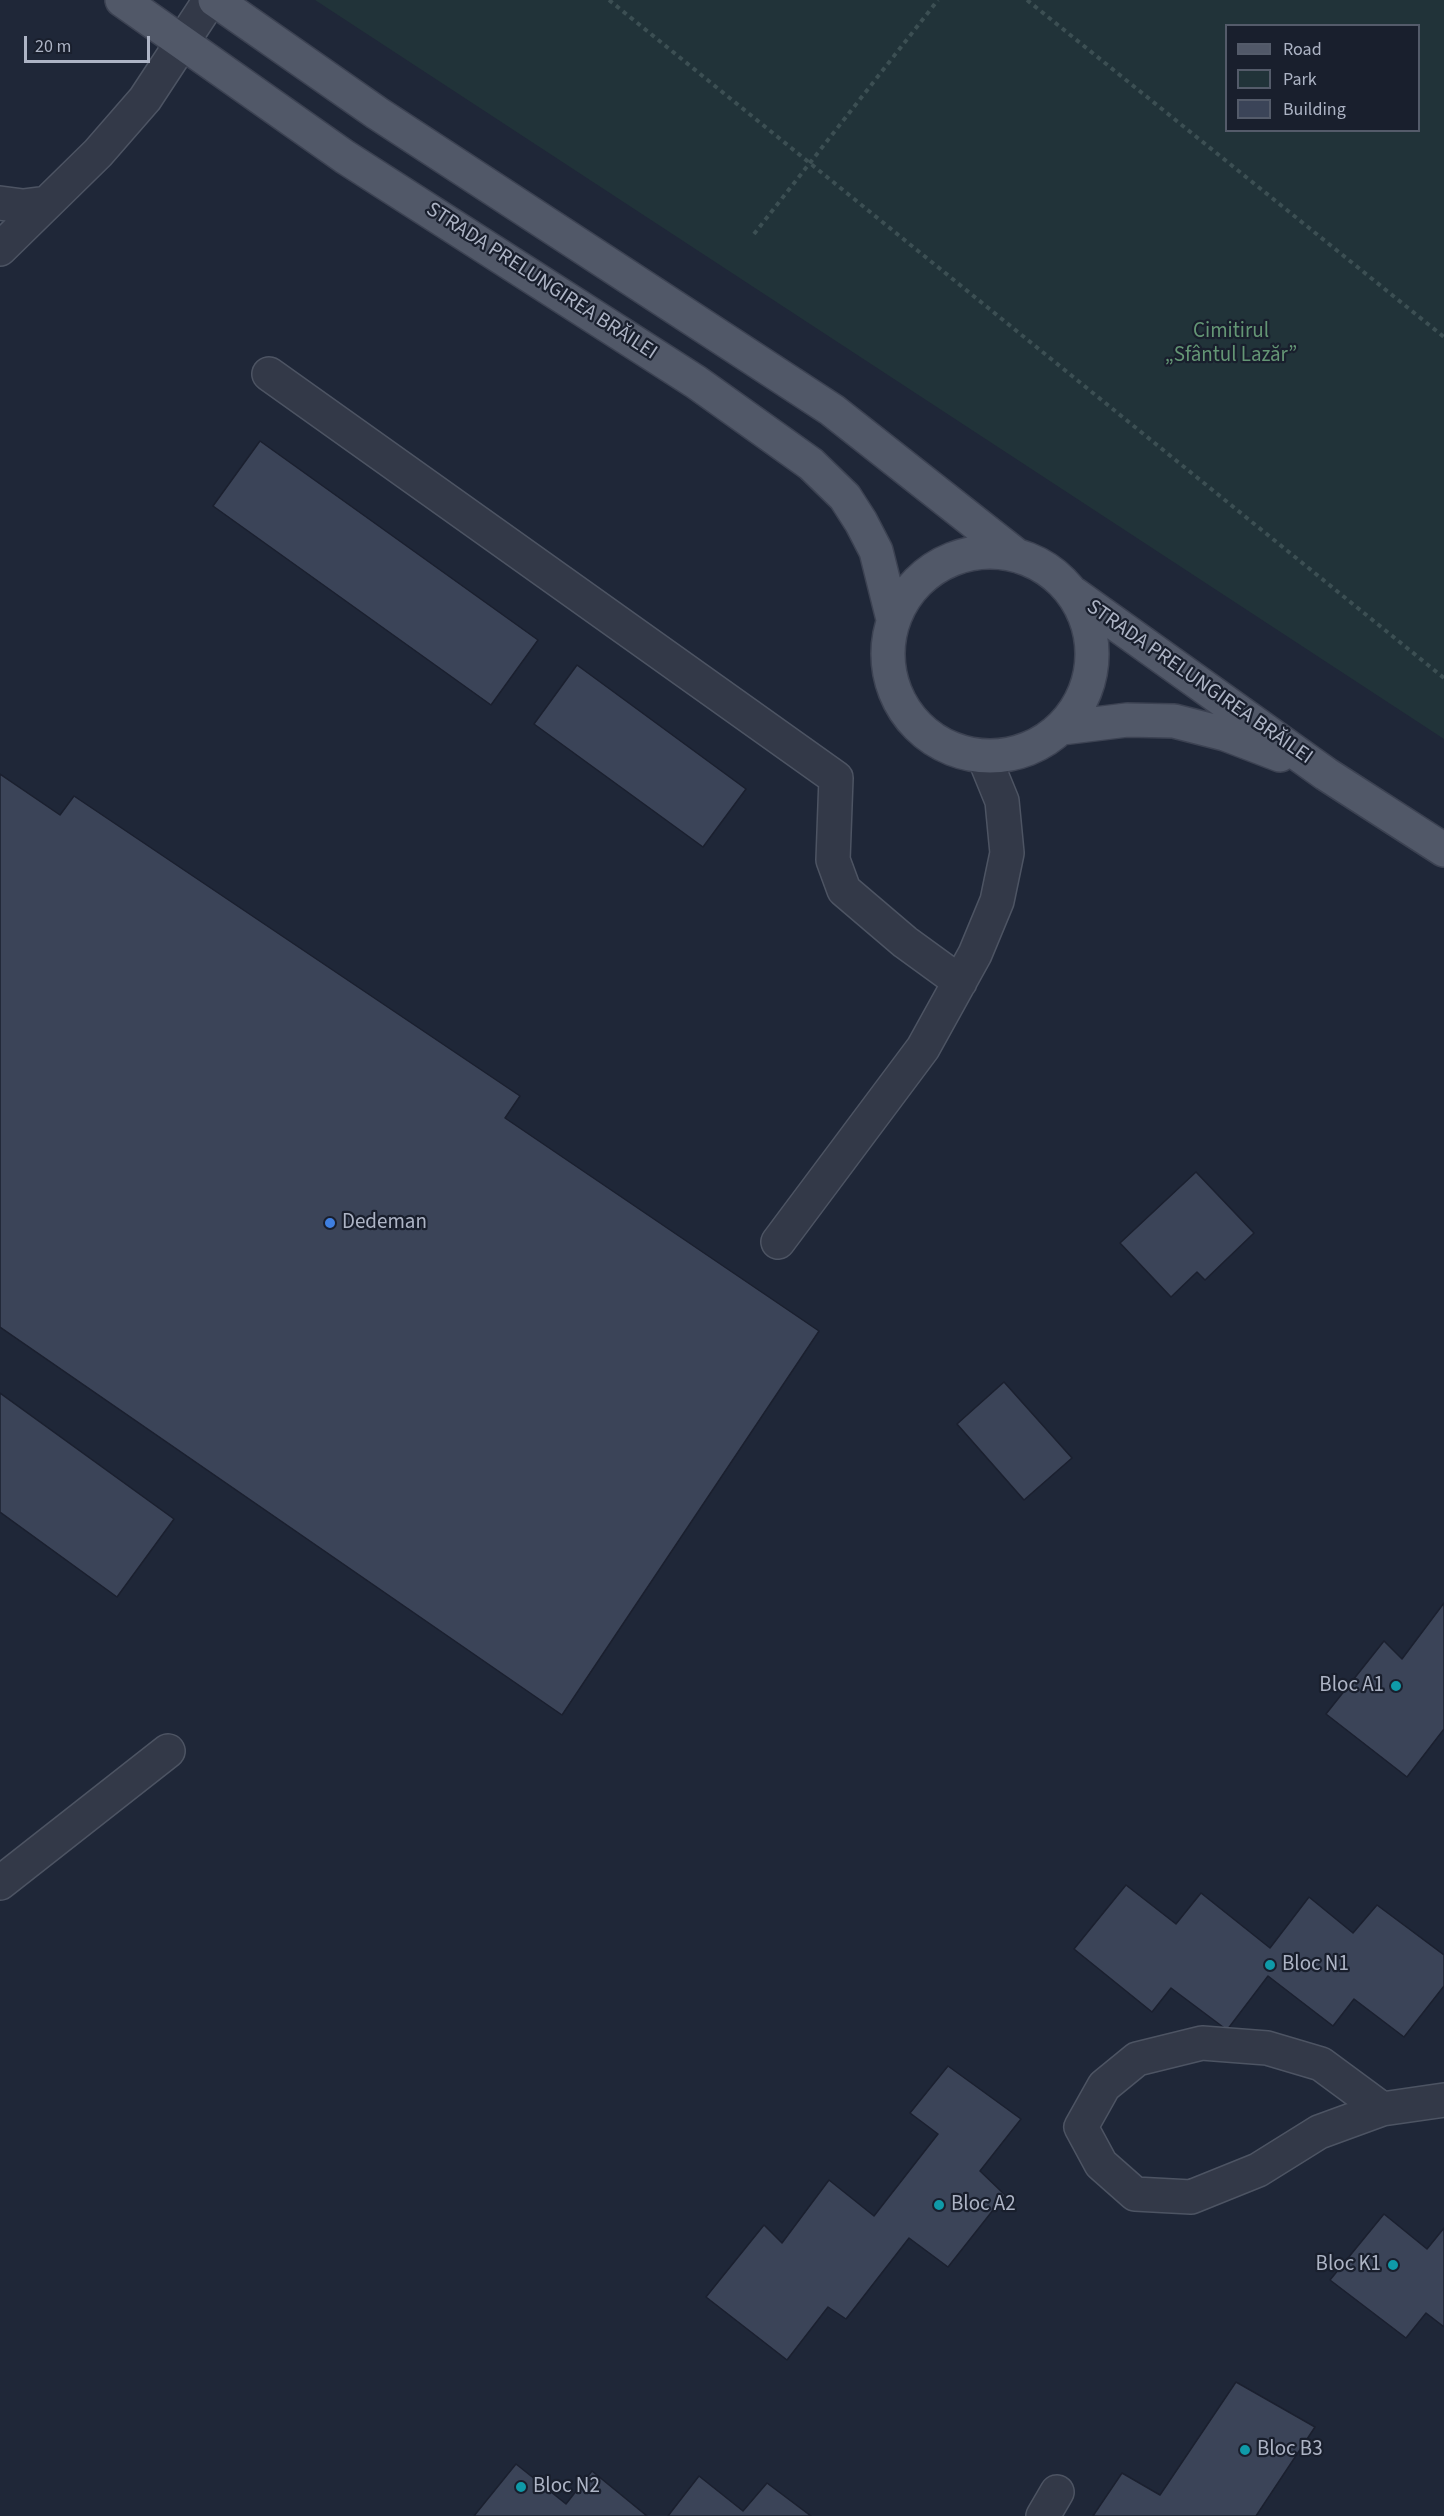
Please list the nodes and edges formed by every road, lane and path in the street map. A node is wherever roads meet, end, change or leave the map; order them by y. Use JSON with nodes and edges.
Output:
{"nodes":[{"id":1,"x":122,"y":0,"type":"edge"},
{"id":2,"x":210,"y":0,"type":"edge"},
{"id":3,"x":215,"y":0,"type":"edge"},
{"id":4,"x":609,"y":0,"type":"edge"},
{"id":5,"x":938,"y":0,"type":"edge"},
{"id":6,"x":1028,"y":0,"type":"edge"},
{"id":7,"x":182,"y":44,"type":"junction"},
{"id":8,"x":809,"y":164,"type":"junction"},
{"id":9,"x":0,"y":203,"type":"edge"},
{"id":10,"x":47,"y":203,"type":"junction"},
{"id":11,"x":754,"y":234,"type":"dead end"},
{"id":12,"x":0,"y":249,"type":"edge"},
{"id":13,"x":1444,"y":337,"type":"edge"},
{"id":14,"x":269,"y":374,"type":"dead end"},
{"id":15,"x":1017,"y":555,"type":"junction"},
{"id":16,"x":1072,"y":593,"type":"junction"},
{"id":17,"x":893,"y":619,"type":"junction"},
{"id":18,"x":1444,"y":678,"type":"edge"},
{"id":19,"x":1062,"y":729,"type":"junction"},
{"id":20,"x":984,"y":757,"type":"junction"},
{"id":21,"x":1326,"y":774,"type":"junction"},
{"id":22,"x":1444,"y":850,"type":"edge"},
{"id":23,"x":960,"y":982,"type":"junction"},
{"id":24,"x":778,"y":1242,"type":"dead end"},
{"id":25,"x":168,"y":1751,"type":"dead end"},
{"id":26,"x":0,"y":1883,"type":"edge"},
{"id":27,"x":1444,"y":2100,"type":"edge"},
{"id":28,"x":1382,"y":2109,"type":"junction"}],
"edges":[{"from":1,"to":7,"type":"main road","name":"STRADA PRELUNGIREA BRĂILEI"},
{"from":2,"to":7,"type":"street"},
{"from":3,"to":15,"type":"main road"},
{"from":4,"to":8,"type":"path"},
{"from":5,"to":8,"type":"path"},
{"from":6,"to":13,"type":"path"},
{"from":7,"to":10,"type":"street"},
{"from":7,"to":17,"type":"main road","name":"STRADA PRELUNGIREA BRĂILEI"},
{"from":8,"to":11,"type":"path"},
{"from":8,"to":18,"type":"path"},
{"from":9,"to":10,"type":"street"},
{"from":10,"to":12,"type":"street"},
{"from":14,"to":23,"type":"street"},
{"from":15,"to":16,"type":"main road"},
{"from":15,"to":17,"type":"main road"},
{"from":16,"to":19,"type":"main road"},
{"from":16,"to":21,"type":"main road","name":"STRADA PRELUNGIREA BRĂILEI"},
{"from":17,"to":20,"type":"main road"},
{"from":19,"to":20,"type":"main road"},
{"from":19,"to":21,"type":"main road","name":"STRADA PRELUNGIREA BRĂILEI"},
{"from":20,"to":23,"type":"street"},
{"from":21,"to":22,"type":"main road","name":"STRADA PRELUNGIREA BRĂILEI"},
{"from":23,"to":24,"type":"street"},
{"from":25,"to":26,"type":"street"},
{"from":27,"to":28,"type":"street"},
{"from":28,"to":28,"type":"street"}]}
